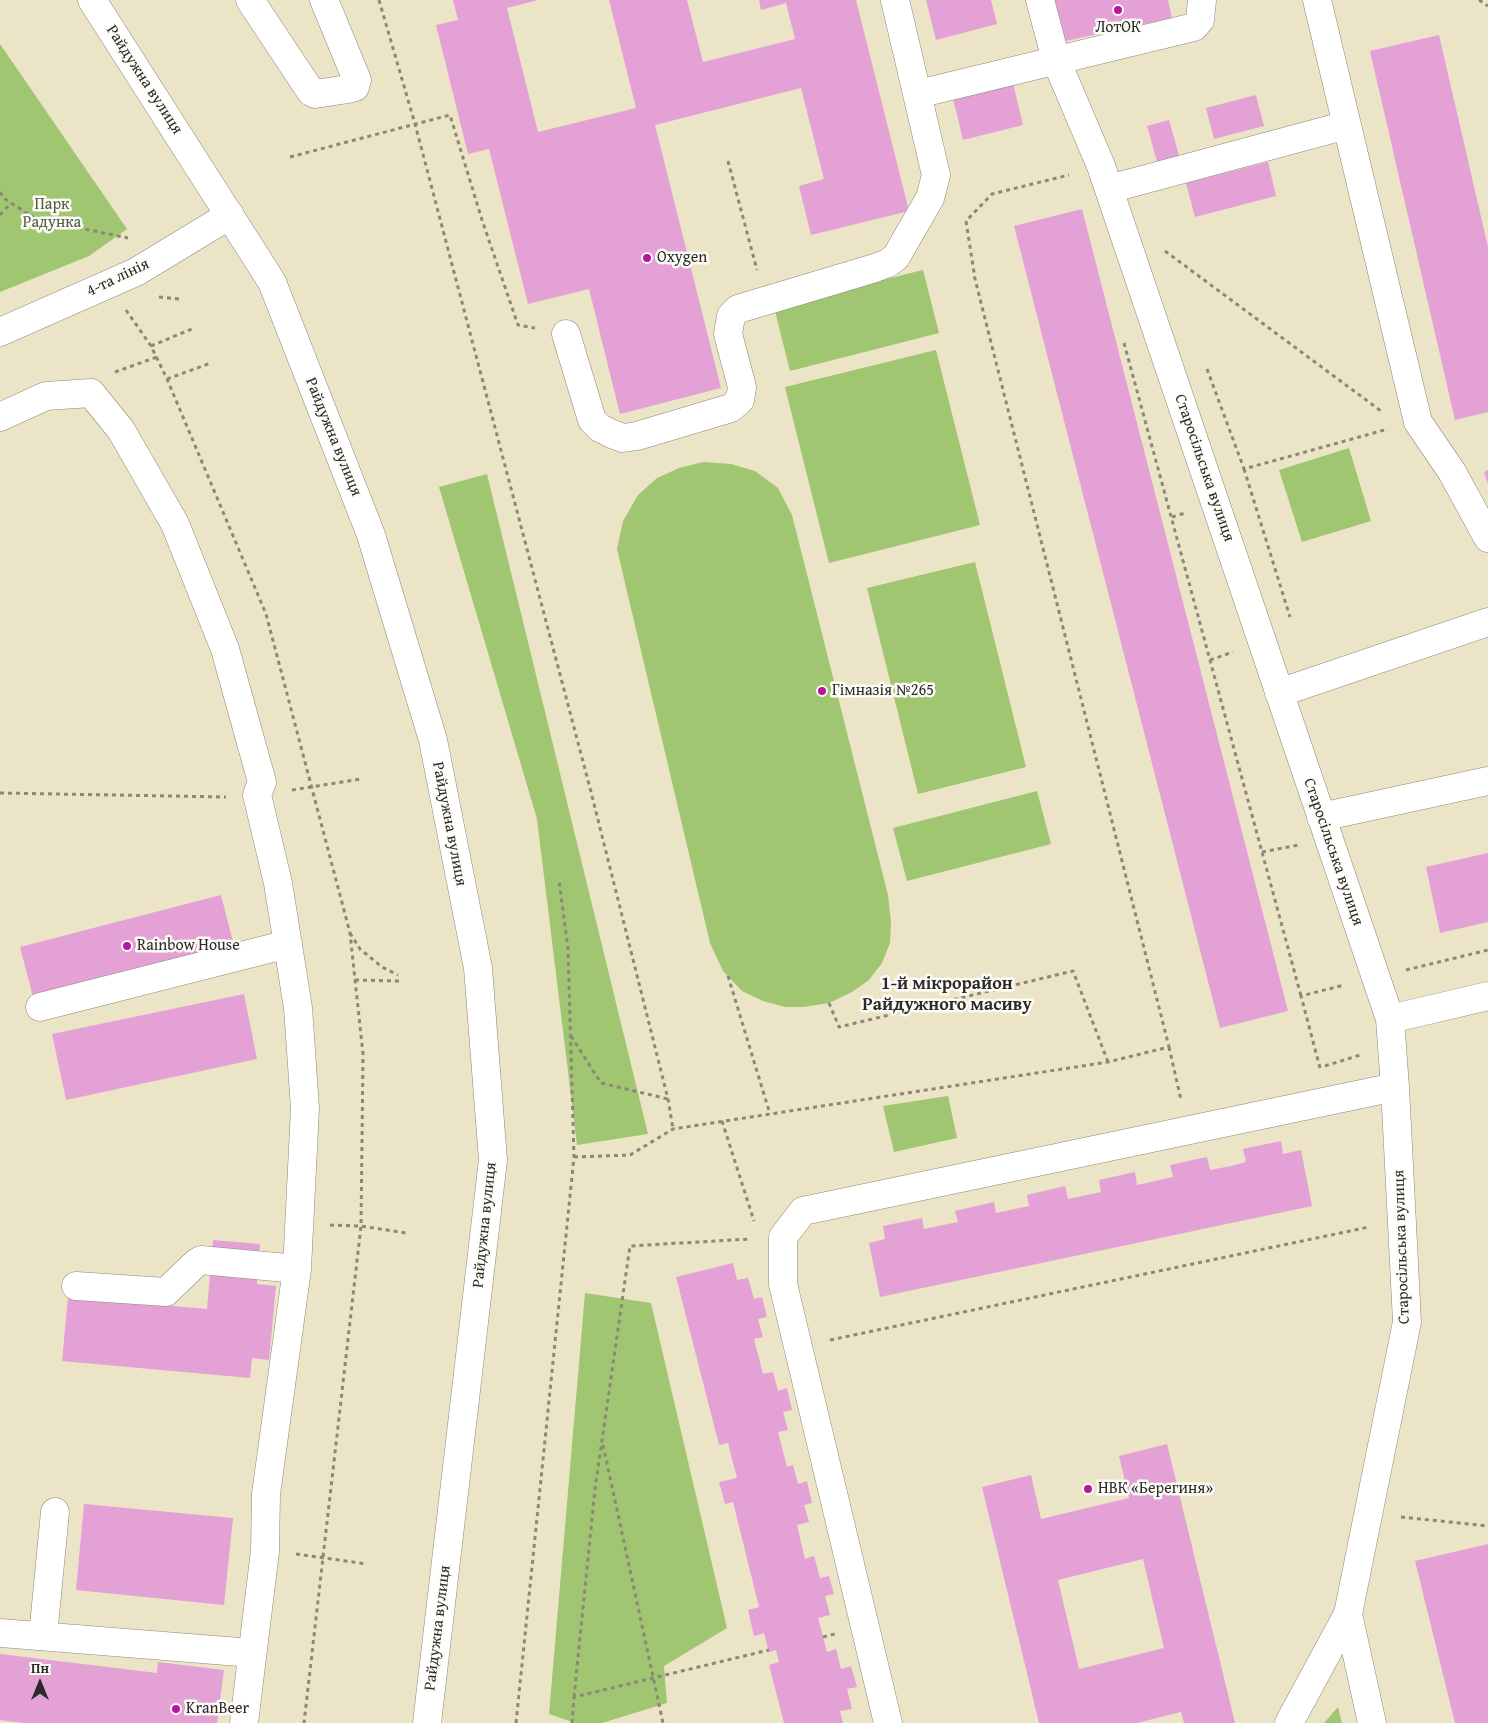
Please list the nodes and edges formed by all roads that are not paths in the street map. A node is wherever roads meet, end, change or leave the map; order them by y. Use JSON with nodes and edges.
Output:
{"nodes":[{"id":1,"x":92,"y":0,"type":"edge"},
{"id":2,"x":250,"y":0,"type":"edge"},
{"id":3,"x":324,"y":0,"type":"edge"},
{"id":4,"x":895,"y":0,"type":"edge"},
{"id":5,"x":1040,"y":0,"type":"edge"},
{"id":6,"x":1202,"y":0,"type":"edge"},
{"id":7,"x":1318,"y":0,"type":"edge"},
{"id":8,"x":1056,"y":60,"type":"junction"},
{"id":9,"x":918,"y":94,"type":"junction"},
{"id":10,"x":1348,"y":125,"type":"junction"},
{"id":11,"x":1105,"y":178,"type":"junction"},
{"id":12,"x":230,"y":214,"type":"junction"},
{"id":13,"x":0,"y":332,"type":"edge"},
{"id":14,"x":566,"y":334,"type":"road end"},
{"id":15,"x":0,"y":416,"type":"edge"},
{"id":16,"x":1488,"y":538,"type":"edge"},
{"id":17,"x":1488,"y":622,"type":"edge"},
{"id":18,"x":1279,"y":693,"type":"junction"},
{"id":19,"x":1488,"y":782,"type":"edge"},
{"id":20,"x":1321,"y":817,"type":"junction"},
{"id":21,"x":288,"y":944,"type":"junction"},
{"id":22,"x":1488,"y":996,"type":"edge"},
{"id":23,"x":40,"y":1007,"type":"dead end"},
{"id":24,"x":1391,"y":1032,"type":"junction"},
{"id":25,"x":1396,"y":1087,"type":"junction"},
{"id":26,"x":297,"y":1269,"type":"junction"},
{"id":27,"x":76,"y":1286,"type":"dead end"},
{"id":28,"x":55,"y":1512,"type":"dead end"},
{"id":29,"x":1348,"y":1614,"type":"junction"},
{"id":30,"x":0,"y":1633,"type":"edge"},
{"id":31,"x":43,"y":1636,"type":"junction"},
{"id":32,"x":252,"y":1653,"type":"junction"},
{"id":33,"x":244,"y":1723,"type":"edge"},
{"id":34,"x":427,"y":1723,"type":"edge"},
{"id":35,"x":888,"y":1723,"type":"edge"},
{"id":36,"x":1289,"y":1723,"type":"edge"},
{"id":37,"x":1372,"y":1723,"type":"edge"}],
"edges":[{"from":1,"to":12,"type":"street","name":"Райдужна вулиця"},
{"from":2,"to":3,"type":"street"},
{"from":4,"to":9,"type":"street"},
{"from":5,"to":8,"type":"street","name":"Старосільська вулиця"},
{"from":6,"to":8,"type":"street"},
{"from":7,"to":10,"type":"street"},
{"from":8,"to":9,"type":"street"},
{"from":8,"to":11,"type":"street","name":"Старосільська вулиця"},
{"from":9,"to":14,"type":"street"},
{"from":10,"to":11,"type":"street"},
{"from":10,"to":16,"type":"street"},
{"from":11,"to":18,"type":"street","name":"Старосільська вулиця"},
{"from":12,"to":13,"type":"street","name":"4-та лінія"},
{"from":12,"to":34,"type":"street","name":"Райдужна вулиця"},
{"from":15,"to":21,"type":"street"},
{"from":17,"to":18,"type":"street"},
{"from":18,"to":20,"type":"street","name":"Старосільська вулиця"},
{"from":19,"to":20,"type":"street"},
{"from":20,"to":24,"type":"street","name":"Старосільська вулиця"},
{"from":21,"to":23,"type":"street"},
{"from":21,"to":26,"type":"street"},
{"from":22,"to":24,"type":"street"},
{"from":24,"to":25,"type":"street","name":"Старосільська вулиця"},
{"from":25,"to":29,"type":"street","name":"Старосільська вулиця"},
{"from":25,"to":35,"type":"street"},
{"from":26,"to":27,"type":"street"},
{"from":26,"to":32,"type":"street"},
{"from":28,"to":31,"type":"street"},
{"from":29,"to":36,"type":"street","name":"Старосільська вулиця"},
{"from":29,"to":37,"type":"street"},
{"from":30,"to":31,"type":"street"},
{"from":31,"to":32,"type":"street"},
{"from":32,"to":33,"type":"street"}]}
